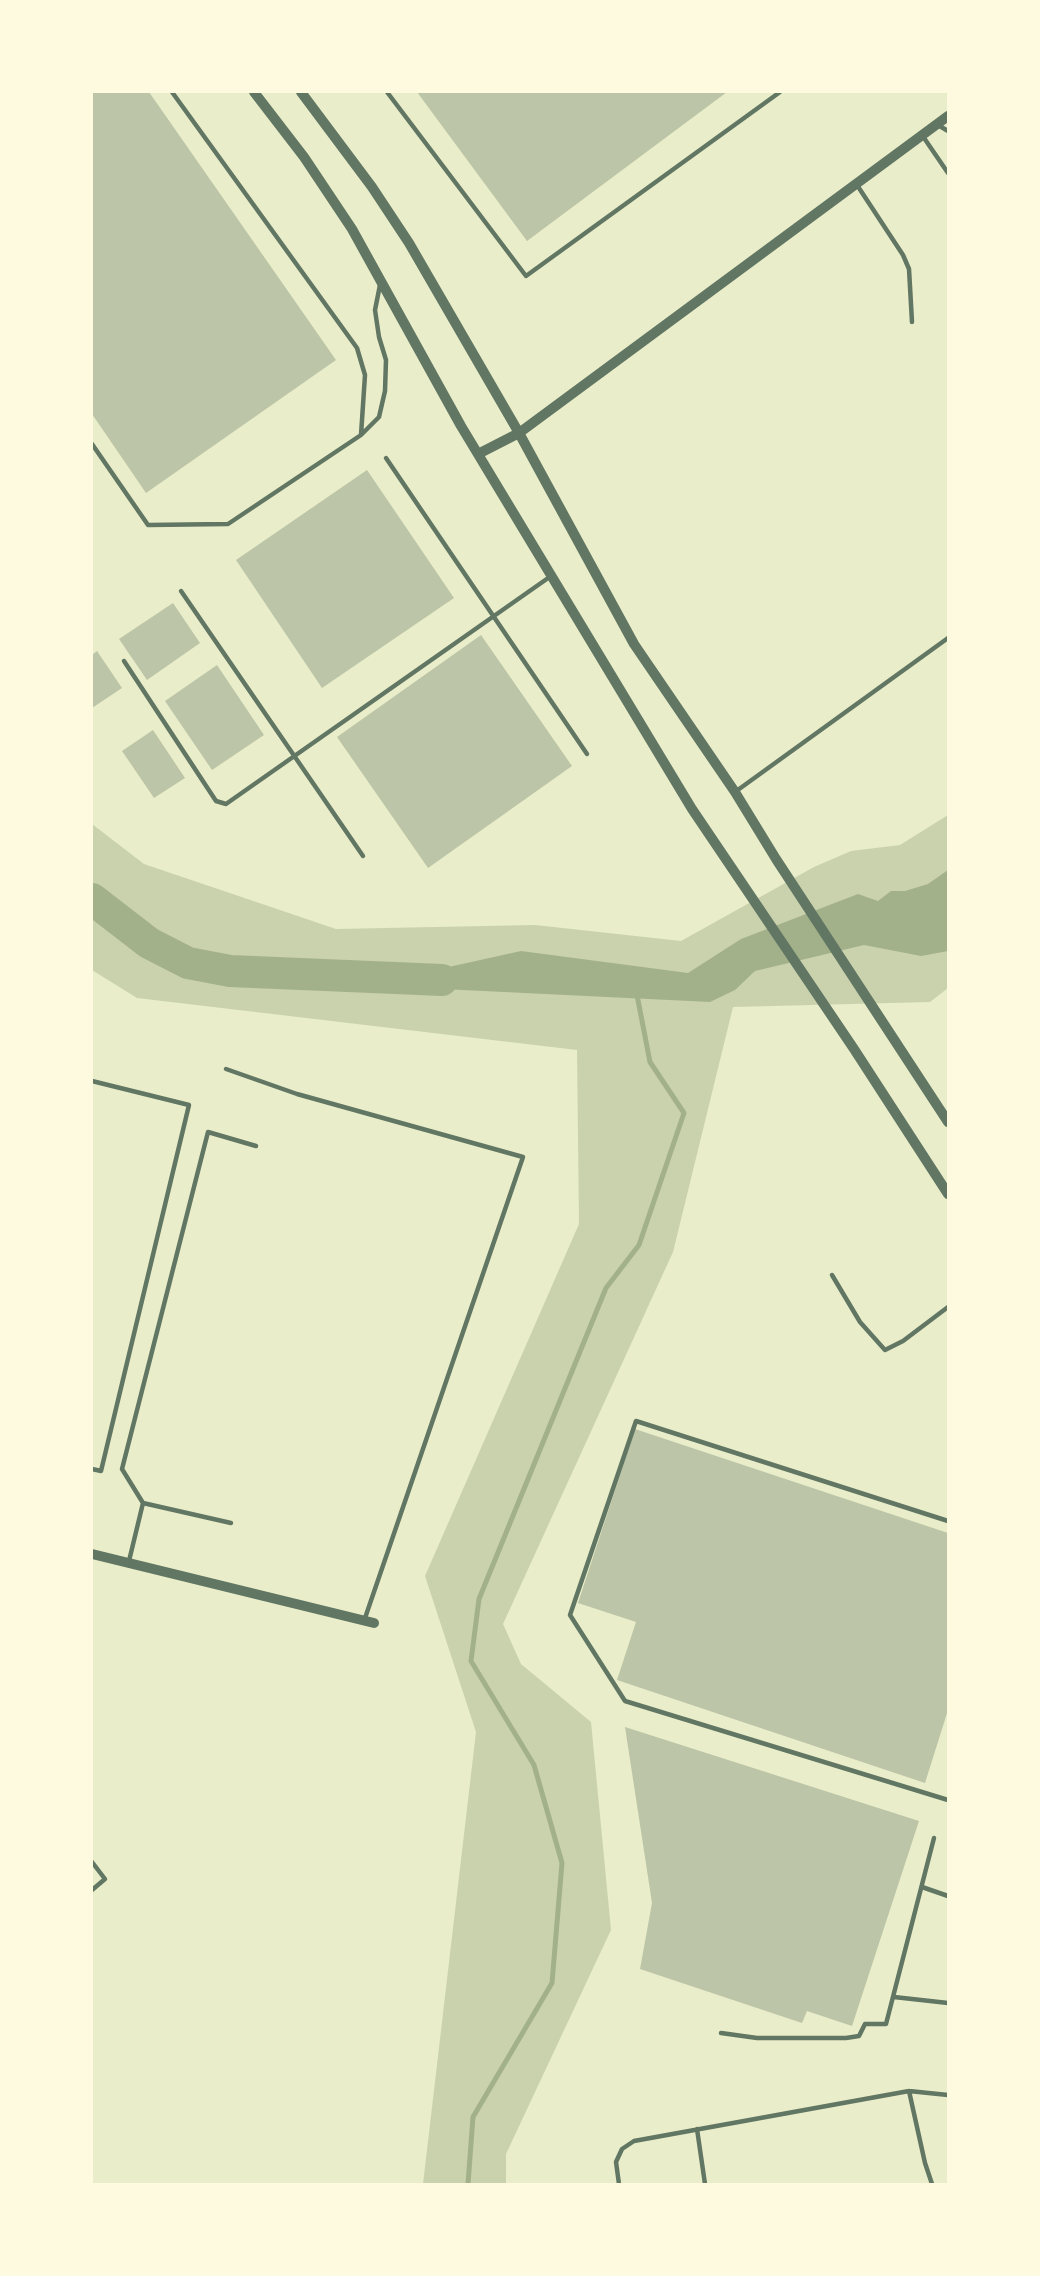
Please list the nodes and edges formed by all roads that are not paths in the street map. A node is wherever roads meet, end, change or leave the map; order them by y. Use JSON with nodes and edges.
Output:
{"nodes":[{"id":1,"x":172,"y":92,"type":"edge"},
{"id":2,"x":254,"y":92,"type":"edge"},
{"id":3,"x":301,"y":92,"type":"edge"},
{"id":4,"x":387,"y":92,"type":"edge"},
{"id":5,"x":780,"y":92,"type":"edge"},
{"id":6,"x":948,"y":116,"type":"edge"},
{"id":7,"x":936,"y":124,"type":"junction"},
{"id":8,"x":948,"y":131,"type":"edge"},
{"id":9,"x":922,"y":135,"type":"junction"},
{"id":10,"x":948,"y":173,"type":"edge"},
{"id":11,"x":856,"y":183,"type":"junction"},
{"id":12,"x":382,"y":280,"type":"junction"},
{"id":13,"x":912,"y":322,"type":"dead end"},
{"id":14,"x":519,"y":433,"type":"junction"},
{"id":15,"x":362,"y":435,"type":"junction"},
{"id":16,"x":92,"y":444,"type":"edge"},
{"id":17,"x":478,"y":454,"type":"junction"},
{"id":18,"x":386,"y":458,"type":"dead end"},
{"id":19,"x":551,"y":576,"type":"junction"},
{"id":20,"x":181,"y":591,"type":"dead end"},
{"id":21,"x":493,"y":617,"type":"junction"},
{"id":22,"x":948,"y":638,"type":"edge"},
{"id":23,"x":124,"y":661,"type":"dead end"},
{"id":24,"x":587,"y":754,"type":"dead end"},
{"id":25,"x":294,"y":756,"type":"junction"},
{"id":26,"x":735,"y":792,"type":"junction"},
{"id":27,"x":363,"y":856,"type":"dead end"},
{"id":28,"x":226,"y":1069,"type":"dead end"},
{"id":29,"x":92,"y":1081,"type":"edge"},
{"id":30,"x":948,"y":1122,"type":"edge"},
{"id":31,"x":256,"y":1146,"type":"dead end"},
{"id":32,"x":948,"y":1194,"type":"edge"},
{"id":33,"x":832,"y":1275,"type":"dead end"},
{"id":34,"x":948,"y":1307,"type":"edge"},
{"id":35,"x":92,"y":1469,"type":"edge"},
{"id":36,"x":143,"y":1503,"type":"junction"},
{"id":37,"x":948,"y":1521,"type":"edge"},
{"id":38,"x":231,"y":1523,"type":"dead end"},
{"id":39,"x":92,"y":1554,"type":"edge"},
{"id":40,"x":128,"y":1563,"type":"junction"},
{"id":41,"x":369,"y":1622,"type":"joint"},
{"id":42,"x":948,"y":1800,"type":"edge"},
{"id":43,"x":934,"y":1838,"type":"dead end"},
{"id":44,"x":92,"y":1862,"type":"edge"},
{"id":45,"x":922,"y":1887,"type":"junction"},
{"id":46,"x":92,"y":1890,"type":"edge"},
{"id":47,"x":948,"y":1896,"type":"edge"},
{"id":48,"x":894,"y":1997,"type":"junction"},
{"id":49,"x":948,"y":2003,"type":"edge"},
{"id":50,"x":721,"y":2033,"type":"dead end"},
{"id":51,"x":909,"y":2091,"type":"junction"},
{"id":52,"x":948,"y":2094,"type":"edge"},
{"id":53,"x":697,"y":2129,"type":"junction"},
{"id":54,"x":620,"y":2184,"type":"edge"},
{"id":55,"x":705,"y":2184,"type":"edge"},
{"id":56,"x":932,"y":2184,"type":"edge"}],
"edges":[{"from":1,"to":15,"type":"lane"},
{"from":2,"to":12,"type":"street"},
{"from":3,"to":14,"type":"street"},
{"from":4,"to":5,"type":"lane"},
{"from":6,"to":7,"type":"street"},
{"from":7,"to":8,"type":"lane"},
{"from":7,"to":9,"type":"street"},
{"from":9,"to":10,"type":"lane"},
{"from":9,"to":11,"type":"street"},
{"from":11,"to":13,"type":"lane"},
{"from":11,"to":14,"type":"street"},
{"from":12,"to":15,"type":"lane"},
{"from":12,"to":17,"type":"street"},
{"from":14,"to":17,"type":"street"},
{"from":14,"to":26,"type":"street"},
{"from":15,"to":16,"type":"lane"},
{"from":17,"to":19,"type":"street"},
{"from":18,"to":21,"type":"lane"},
{"from":19,"to":21,"type":"lane"},
{"from":19,"to":32,"type":"street"},
{"from":20,"to":25,"type":"lane"},
{"from":21,"to":24,"type":"lane"},
{"from":21,"to":25,"type":"lane"},
{"from":22,"to":26,"type":"lane"},
{"from":23,"to":25,"type":"lane"},
{"from":25,"to":27,"type":"lane"},
{"from":26,"to":30,"type":"street"},
{"from":28,"to":41,"type":"lane"},
{"from":29,"to":35,"type":"lane"},
{"from":31,"to":36,"type":"lane"},
{"from":33,"to":34,"type":"lane"},
{"from":36,"to":38,"type":"lane"},
{"from":36,"to":40,"type":"lane"},
{"from":37,"to":42,"type":"lane"},
{"from":39,"to":40,"type":"street"},
{"from":40,"to":41,"type":"street"},
{"from":43,"to":45,"type":"lane"},
{"from":44,"to":46,"type":"lane"},
{"from":45,"to":47,"type":"lane"},
{"from":45,"to":48,"type":"lane"},
{"from":48,"to":49,"type":"lane"},
{"from":48,"to":50,"type":"lane"},
{"from":51,"to":52,"type":"lane"},
{"from":51,"to":53,"type":"lane"},
{"from":51,"to":56,"type":"lane"},
{"from":53,"to":54,"type":"lane"},
{"from":53,"to":55,"type":"lane"}]}
